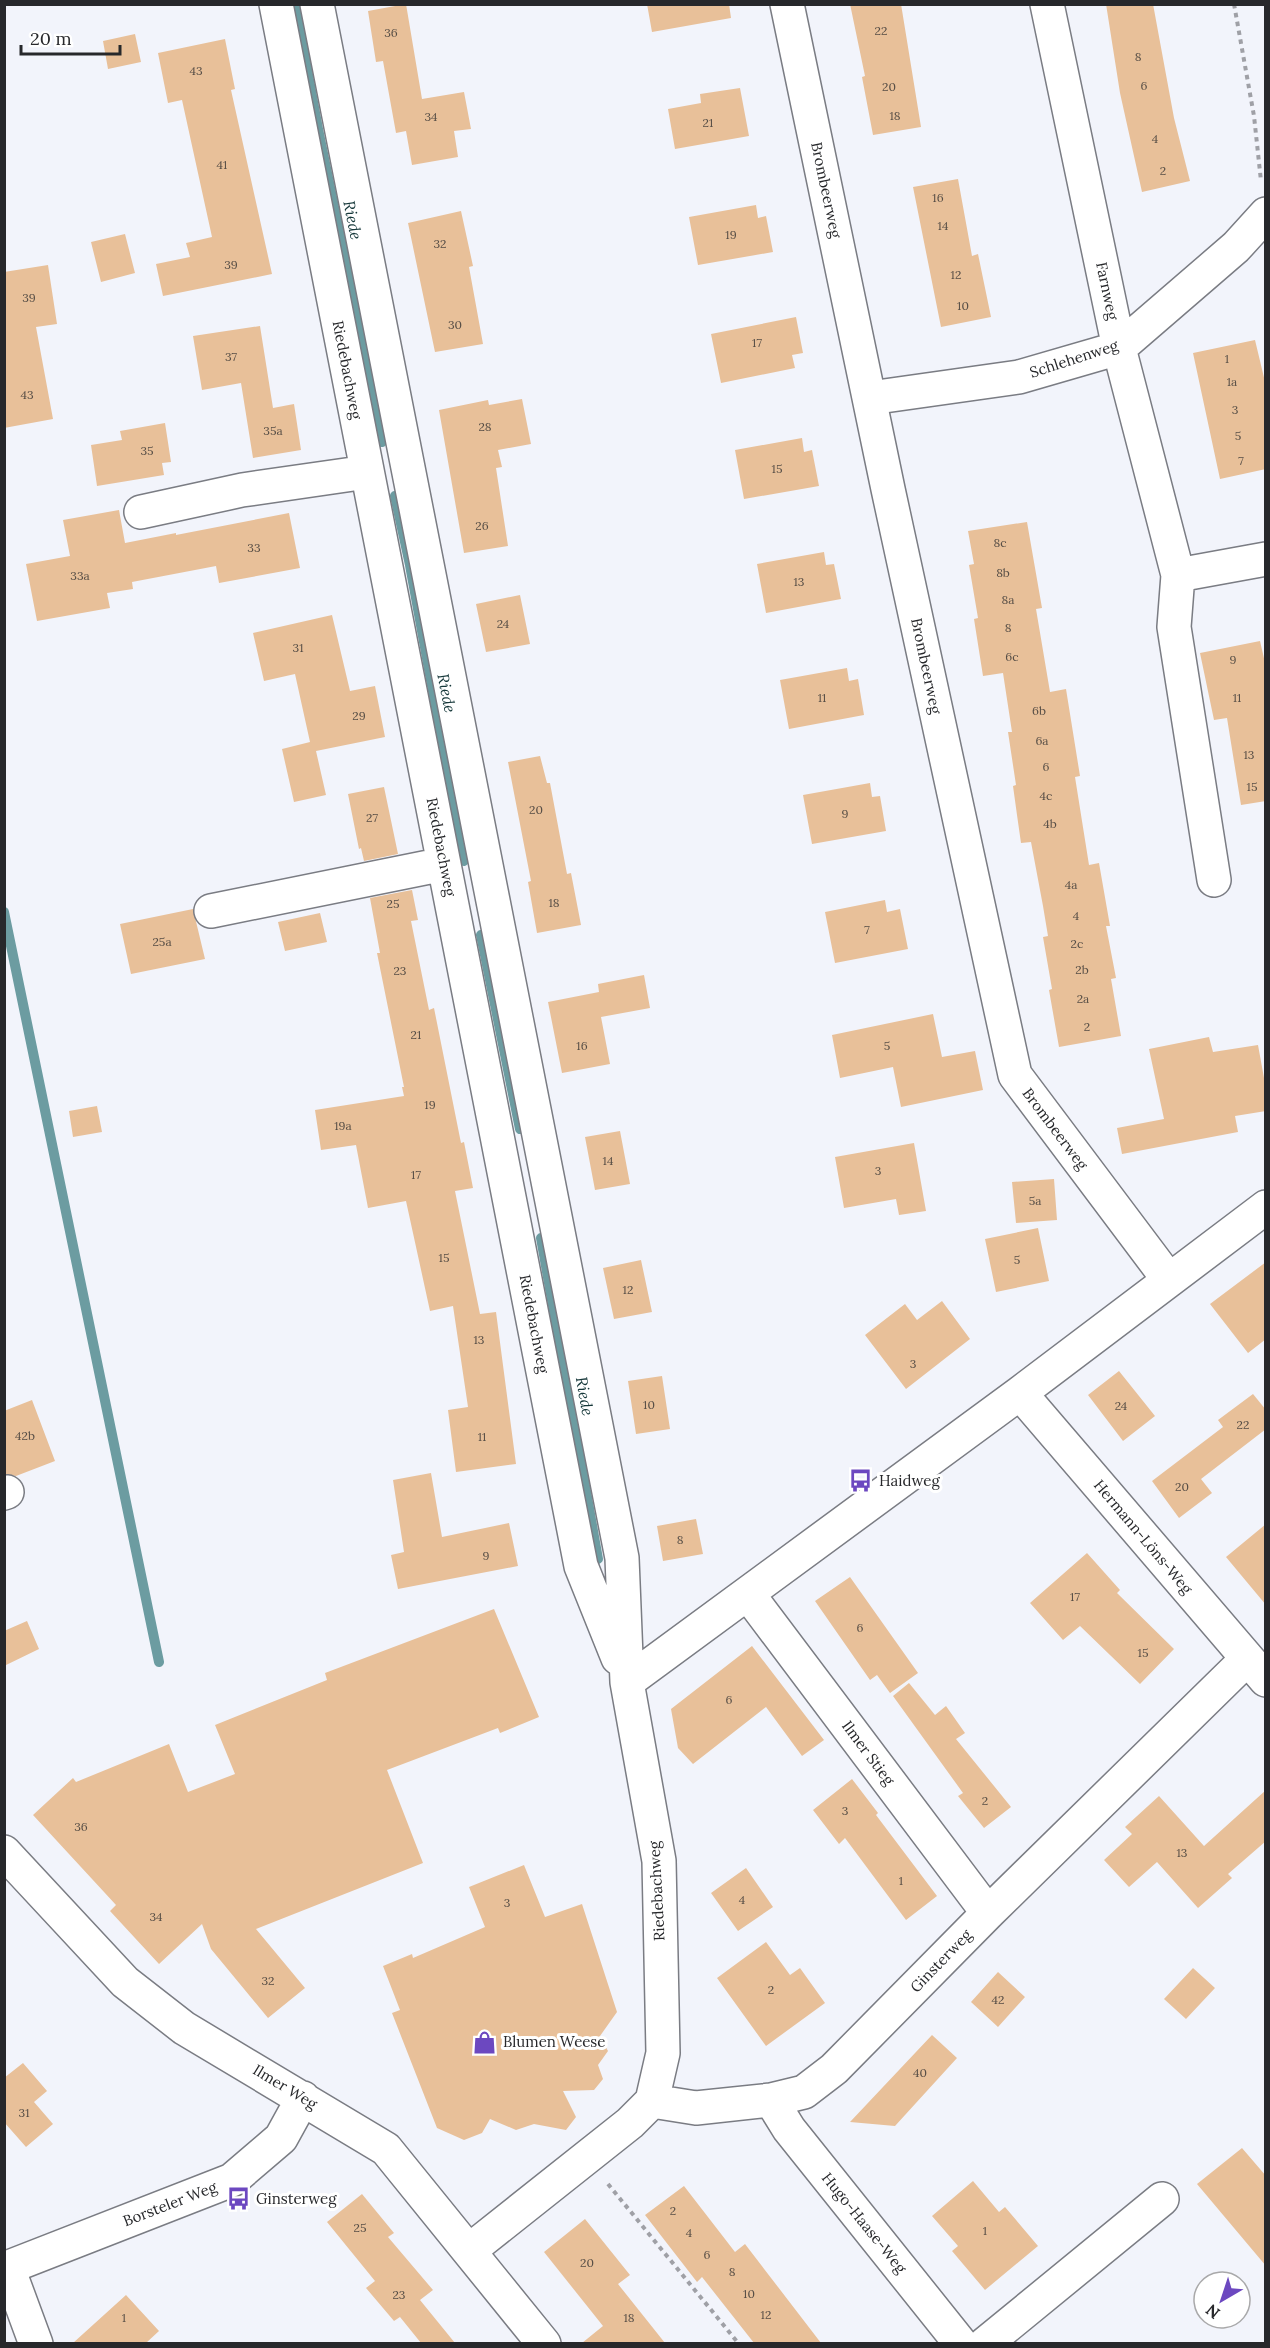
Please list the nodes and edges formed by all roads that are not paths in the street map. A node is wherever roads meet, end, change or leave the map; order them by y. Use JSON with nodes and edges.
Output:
{"nodes":[{"id":1,"x":276,"y":4,"type":"edge"},
{"id":2,"x":317,"y":4,"type":"edge"},
{"id":3,"x":787,"y":4,"type":"edge"},
{"id":4,"x":1047,"y":4,"type":"edge"},
{"id":5,"x":1265,"y":215,"type":"edge"},
{"id":6,"x":1119,"y":348,"type":"junction"},
{"id":7,"x":870,"y":398,"type":"junction"},
{"id":8,"x":367,"y":472,"type":"junction"},
{"id":9,"x":141,"y":512,"type":"dead end"},
{"id":10,"x":1266,"y":558,"type":"edge"},
{"id":11,"x":1179,"y":575,"type":"junction"},
{"id":12,"x":444,"y":864,"type":"junction"},
{"id":13,"x":1214,"y":880,"type":"dead end"},
{"id":14,"x":211,"y":911,"type":"dead end"},
{"id":15,"x":1266,"y":1207,"type":"edge"},
{"id":16,"x":1169,"y":1280,"type":"junction"},
{"id":17,"x":1020,"y":1393,"type":"junction"},
{"id":18,"x":748,"y":1594,"type":"junction"},
{"id":19,"x":1256,"y":1670,"type":"edge"},
{"id":20,"x":627,"y":1682,"type":"junction"},
{"id":21,"x":4,"y":1852,"type":"edge"},
{"id":22,"x":988,"y":1912,"type":"junction"},
{"id":23,"x":303,"y":2098,"type":"junction"},
{"id":24,"x":771,"y":2100,"type":"junction"},
{"id":25,"x":652,"y":2101,"type":"junction"},
{"id":26,"x":1162,"y":2199,"type":"dead end"},
{"id":27,"x":470,"y":2250,"type":"junction"},
{"id":28,"x":6,"y":2268,"type":"edge"},
{"id":29,"x":36,"y":2343,"type":"edge"},
{"id":30,"x":544,"y":2343,"type":"edge"},
{"id":31,"x":961,"y":2343,"type":"edge"},
{"id":32,"x":985,"y":2343,"type":"edge"}],
"edges":[{"from":1,"to":8,"type":"street","name":"Riedebachweg"},
{"from":2,"to":20,"type":"street","name":"Riedebachweg"},
{"from":3,"to":7,"type":"street","name":"Brombeerweg"},
{"from":4,"to":6,"type":"street","name":"Farnweg"},
{"from":5,"to":6,"type":"street","name":"Schlehenweg"},
{"from":6,"to":7,"type":"street","name":"Schlehenweg"},
{"from":6,"to":11,"type":"street","name":"Farnweg"},
{"from":7,"to":16,"type":"street","name":"Brombeerweg"},
{"from":8,"to":9,"type":"street"},
{"from":8,"to":12,"type":"street","name":"Riedebachweg"},
{"from":10,"to":11,"type":"street"},
{"from":11,"to":13,"type":"street"},
{"from":12,"to":14,"type":"street"},
{"from":12,"to":20,"type":"street","name":"Riedebachweg"},
{"from":15,"to":16,"type":"street"},
{"from":16,"to":17,"type":"street"},
{"from":17,"to":18,"type":"street"},
{"from":17,"to":19,"type":"street","name":"Hermann-Löns-Weg"},
{"from":18,"to":20,"type":"street"},
{"from":18,"to":22,"type":"street","name":"Ilmer Stieg"},
{"from":19,"to":22,"type":"street","name":"Ginsterweg"},
{"from":20,"to":25,"type":"street","name":"Riedebachweg"},
{"from":21,"to":23,"type":"street","name":"Ilmer Weg"},
{"from":22,"to":24,"type":"street","name":"Ginsterweg"},
{"from":23,"to":27,"type":"street","name":"Ilmer Weg"},
{"from":23,"to":28,"type":"street","name":"Borsteler Weg"},
{"from":24,"to":25,"type":"street","name":"Ginsterweg"},
{"from":24,"to":31,"type":"street","name":"Hugo-Haase-Weg"},
{"from":25,"to":27,"type":"street"},
{"from":26,"to":32,"type":"street"},
{"from":27,"to":30,"type":"street","name":"Ilmer Weg"},
{"from":28,"to":29,"type":"street"}]}
